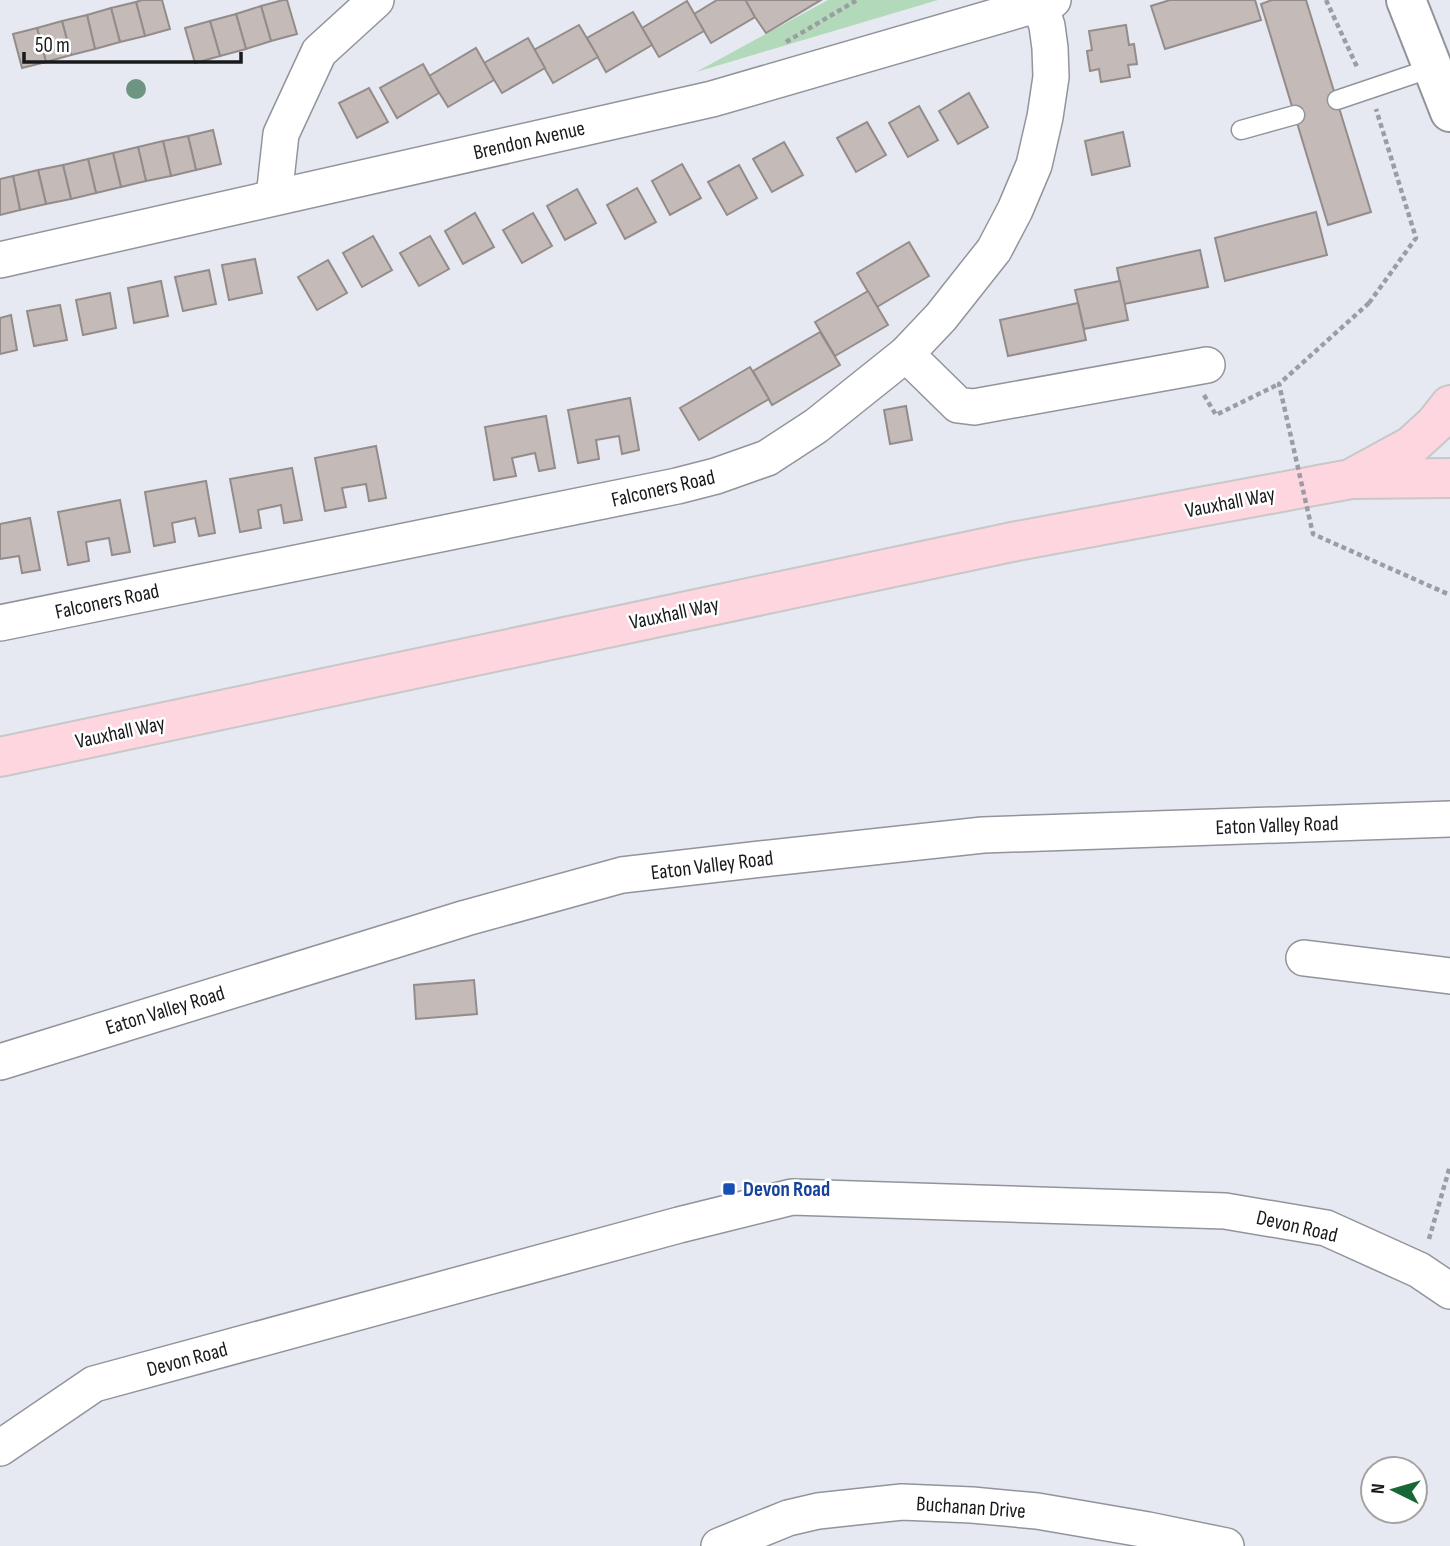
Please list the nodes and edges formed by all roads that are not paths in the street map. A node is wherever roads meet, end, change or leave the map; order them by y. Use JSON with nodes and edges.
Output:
{"nodes":[{"id":1,"x":376,"y":0,"type":"edge"},
{"id":2,"x":1406,"y":0,"type":"edge"},
{"id":3,"x":1047,"y":2,"type":"edge"},
{"id":4,"x":1433,"y":68,"type":"junction"},
{"id":5,"x":1337,"y":100,"type":"dead end"},
{"id":6,"x":1450,"y":112,"type":"edge"},
{"id":7,"x":1295,"y":115,"type":"dead end"},
{"id":8,"x":1241,"y":130,"type":"dead end"},
{"id":9,"x":274,"y":197,"type":"junction"},
{"id":10,"x":0,"y":260,"type":"edge"},
{"id":11,"x":906,"y":354,"type":"junction"},
{"id":12,"x":1207,"y":365,"type":"dead end"},
{"id":13,"x":1450,"y":405,"type":"edge"},
{"id":14,"x":1450,"y":478,"type":"edge"},
{"id":15,"x":1351,"y":479,"type":"junction"},
{"id":16,"x":0,"y":623,"type":"edge"},
{"id":17,"x":0,"y":757,"type":"edge"},
{"id":18,"x":1450,"y":819,"type":"edge"},
{"id":19,"x":1304,"y":958,"type":"dead end"},
{"id":20,"x":1450,"y":976,"type":"edge"},
{"id":21,"x":0,"y":1062,"type":"edge"},
{"id":22,"x":1450,"y":1291,"type":"edge"},
{"id":23,"x":0,"y":1448,"type":"edge"},
{"id":24,"x":719,"y":1546,"type":"edge"},
{"id":25,"x":1226,"y":1546,"type":"edge"}],
"edges":[{"from":1,"to":9,"type":"street"},
{"from":2,"to":4,"type":"street"},
{"from":3,"to":9,"type":"street","name":"Brendon Avenue"},
{"from":3,"to":11,"type":"street","name":"Falconers Road"},
{"from":4,"to":5,"type":"lane"},
{"from":4,"to":6,"type":"street"},
{"from":7,"to":8,"type":"lane"},
{"from":9,"to":10,"type":"street","name":"Brendon Avenue"},
{"from":11,"to":12,"type":"street"},
{"from":11,"to":16,"type":"street","name":"Falconers Road"},
{"from":13,"to":15,"type":"main road","name":"Vauxhall Way"},
{"from":14,"to":15,"type":"main road","name":"Vauxhall Way"},
{"from":15,"to":17,"type":"main road","name":"Vauxhall Way"},
{"from":18,"to":21,"type":"street","name":"Eaton Valley Road"},
{"from":19,"to":20,"type":"street"},
{"from":22,"to":23,"type":"street","name":"Devon Road"},
{"from":24,"to":25,"type":"street","name":"Buchanan Drive"}]}
